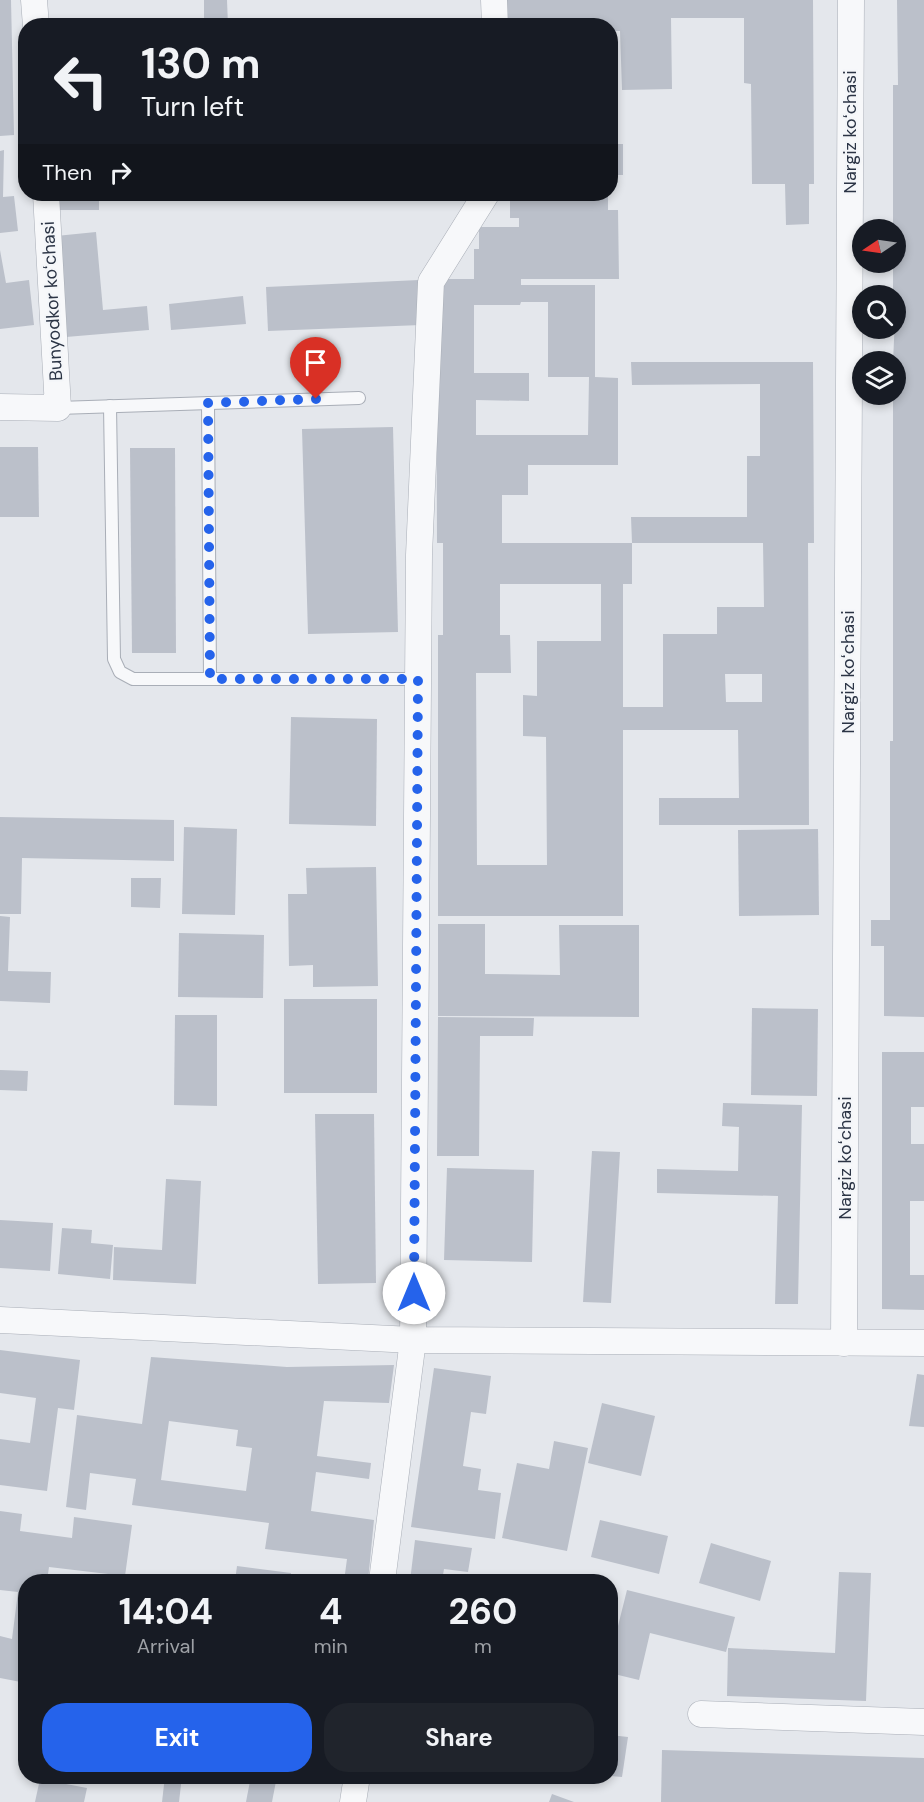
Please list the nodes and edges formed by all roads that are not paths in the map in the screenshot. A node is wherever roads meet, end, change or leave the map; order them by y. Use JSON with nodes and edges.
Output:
{"nodes":[{"id":1,"x":34,"y":0,"type":"edge"},
{"id":2,"x":494,"y":0,"type":"edge"},
{"id":3,"x":851,"y":0,"type":"edge"},
{"id":4,"x":35,"y":18,"type":"edge"},
{"id":5,"x":495,"y":18,"type":"edge"},
{"id":6,"x":46,"y":201,"type":"edge"},
{"id":7,"x":482,"y":201,"type":"edge"},
{"id":8,"x":359,"y":398,"type":"dead end"},
{"id":9,"x":208,"y":403,"type":"junction"},
{"id":10,"x":110,"y":406,"type":"junction"},
{"id":11,"x":0,"y":407,"type":"edge"},
{"id":12,"x":58,"y":408,"type":"junction"},
{"id":13,"x":210,"y":679,"type":"junction"},
{"id":14,"x":418,"y":679,"type":"junction"},
{"id":15,"x":0,"y":1320,"type":"edge"},
{"id":16,"x":413,"y":1340,"type":"junction"},
{"id":17,"x":844,"y":1343,"type":"junction"},
{"id":18,"x":924,"y":1343,"type":"edge"},
{"id":19,"x":383,"y":1574,"type":"edge"},
{"id":20,"x":701,"y":1714,"type":"dead end"},
{"id":21,"x":924,"y":1722,"type":"edge"},
{"id":22,"x":356,"y":1784,"type":"edge"},
{"id":23,"x":354,"y":1802,"type":"edge"}],
"edges":[{"from":1,"to":4,"type":"street"},
{"from":2,"to":5,"type":"street"},
{"from":3,"to":17,"type":"street","name":"Nargiz koʻchasi"},
{"from":6,"to":12,"type":"street","name":"Bunyodkor koʻchasi"},
{"from":7,"to":14,"type":"street"},
{"from":8,"to":9,"type":"lane"},
{"from":9,"to":10,"type":"lane"},
{"from":9,"to":13,"type":"lane"},
{"from":10,"to":12,"type":"lane"},
{"from":10,"to":13,"type":"lane"},
{"from":11,"to":12,"type":"street"},
{"from":13,"to":14,"type":"lane"},
{"from":14,"to":16,"type":"street"},
{"from":15,"to":16,"type":"street"},
{"from":16,"to":17,"type":"street"},
{"from":16,"to":19,"type":"street"},
{"from":17,"to":18,"type":"street"},
{"from":20,"to":21,"type":"street"},
{"from":22,"to":23,"type":"street"}]}
